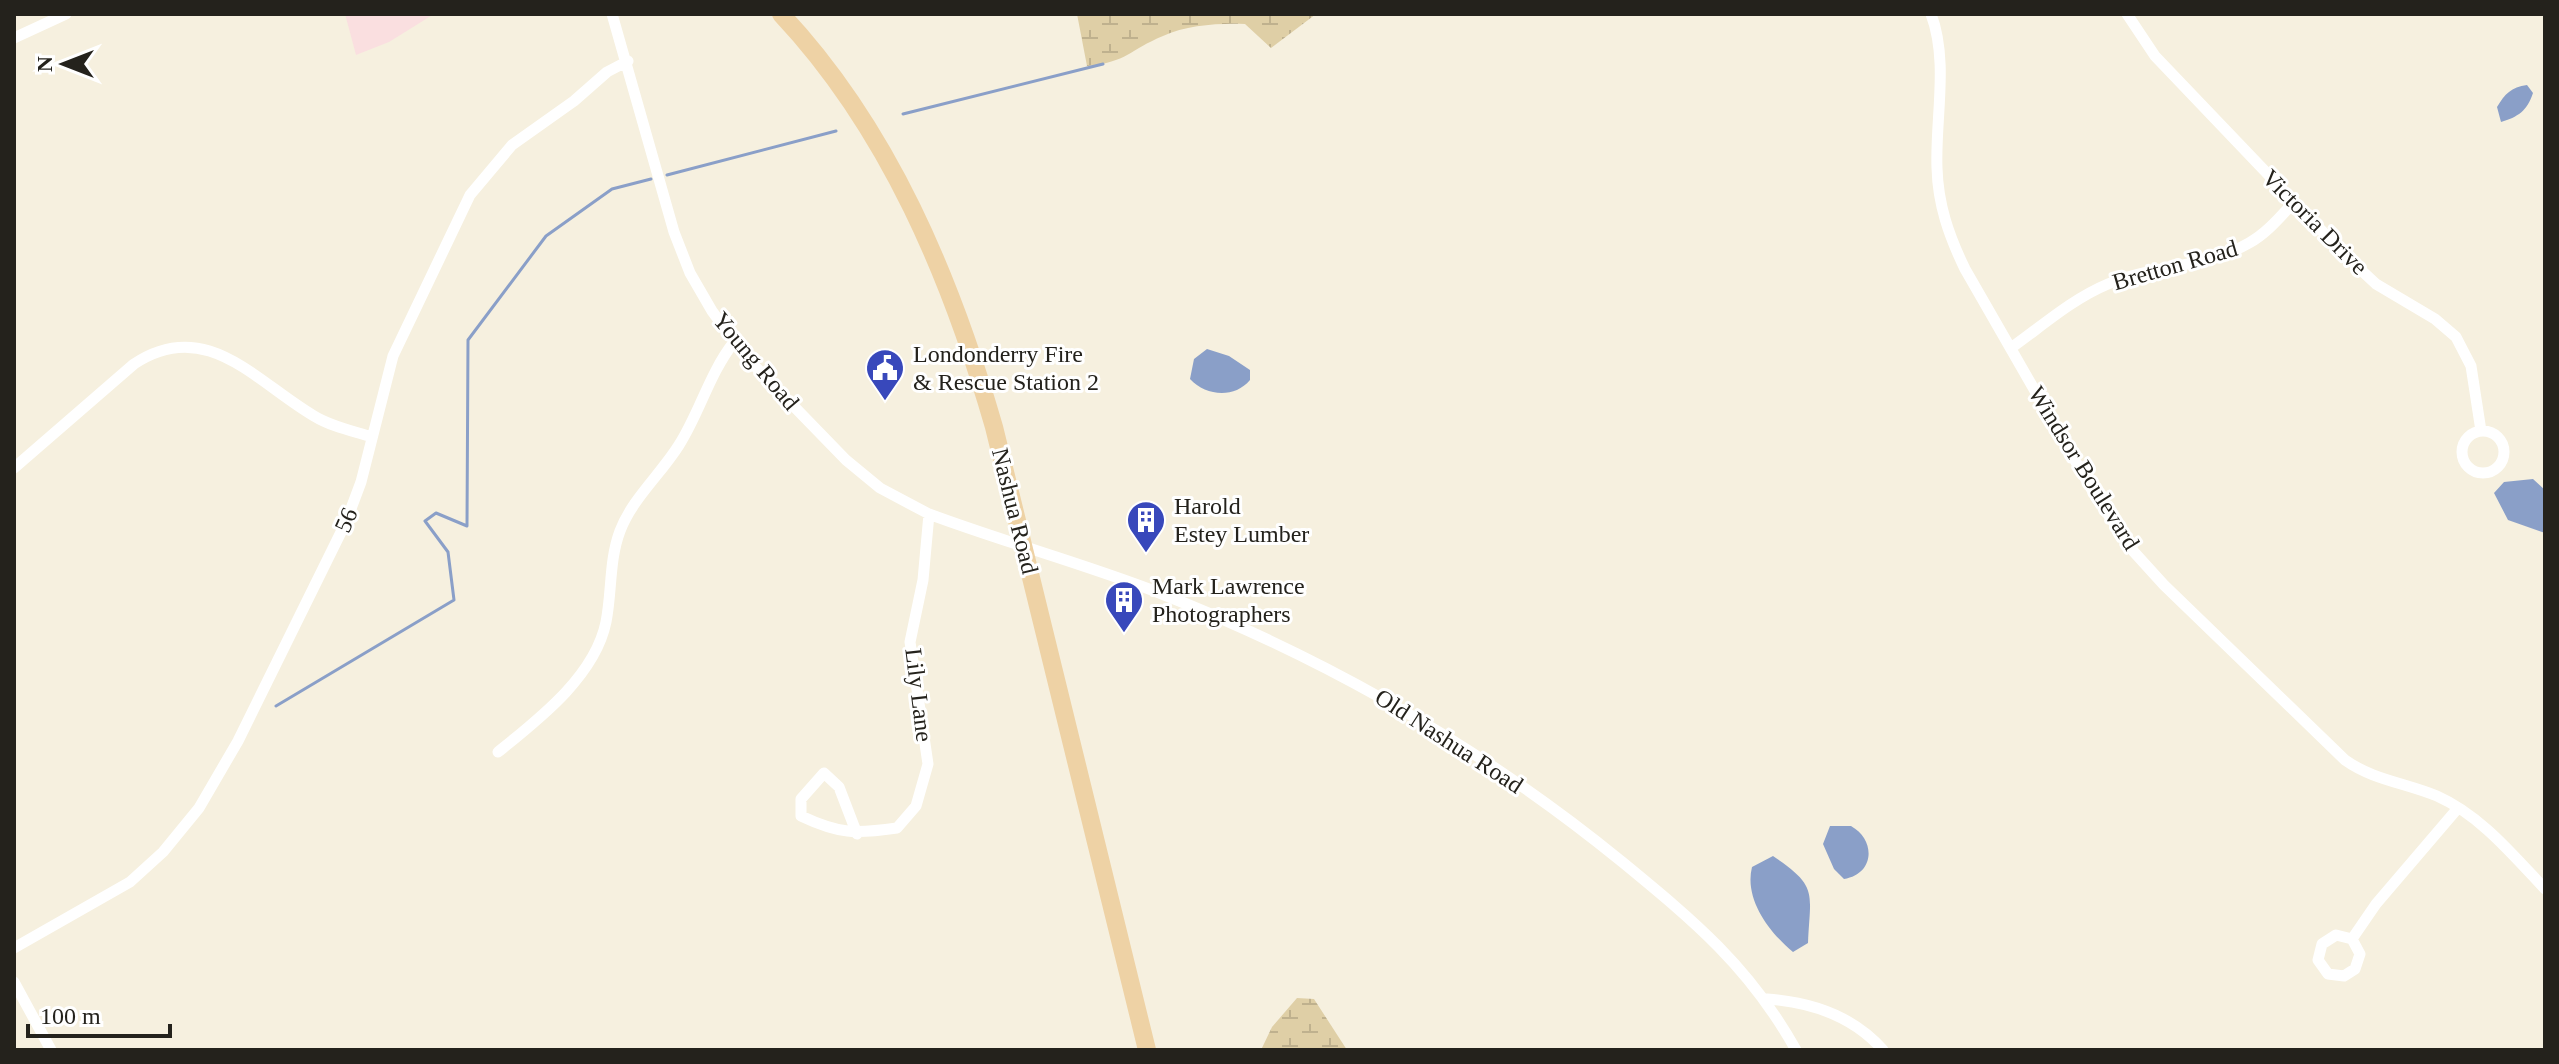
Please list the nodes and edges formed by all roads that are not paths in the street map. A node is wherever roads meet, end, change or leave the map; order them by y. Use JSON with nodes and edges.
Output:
{"nodes":[{"id":1,"x":66,"y":14,"type":"edge"},
{"id":2,"x":612,"y":14,"type":"edge"},
{"id":3,"x":781,"y":14,"type":"edge"},
{"id":4,"x":1931,"y":14,"type":"edge"},
{"id":5,"x":2127,"y":14,"type":"edge"},
{"id":6,"x":14,"y":38,"type":"edge"},
{"id":7,"x":628,"y":61,"type":"junction"},
{"id":8,"x":2294,"y":202,"type":"junction"},
{"id":9,"x":734,"y":342,"type":"junction"},
{"id":10,"x":2011,"y":348,"type":"junction"},
{"id":11,"x":2481,"y":431,"type":"dead end"},
{"id":12,"x":372,"y":437,"type":"junction"},
{"id":13,"x":14,"y":468,"type":"edge"},
{"id":14,"x":929,"y":514,"type":"junction"},
{"id":15,"x":1023,"y":546,"type":"junction"},
{"id":16,"x":498,"y":752,"type":"dead end"},
{"id":17,"x":2458,"y":808,"type":"junction"},
{"id":18,"x":857,"y":834,"type":"junction"},
{"id":19,"x":2545,"y":889,"type":"edge"},
{"id":20,"x":2352,"y":939,"type":"dead end"},
{"id":21,"x":14,"y":948,"type":"edge"},
{"id":22,"x":14,"y":982,"type":"edge"},
{"id":23,"x":1767,"y":999,"type":"junction"},
{"id":24,"x":51,"y":1050,"type":"edge"},
{"id":25,"x":1147,"y":1050,"type":"edge"},
{"id":26,"x":1796,"y":1050,"type":"edge"},
{"id":27,"x":1883,"y":1050,"type":"edge"}],
"edges":[{"from":1,"to":6,"type":"street"},
{"from":2,"to":7,"type":"street","name":"Young Road"},
{"from":3,"to":15,"type":"main road","name":"Nashua Road"},
{"from":4,"to":10,"type":"street","name":"Windsor Boulevard"},
{"from":5,"to":8,"type":"street","name":"Victoria Drive"},
{"from":7,"to":9,"type":"street","name":"Young Road"},
{"from":7,"to":12,"type":"street","name":"56"},
{"from":8,"to":10,"type":"street","name":"Bretton Road"},
{"from":8,"to":11,"type":"street","name":"Victoria Drive"},
{"from":9,"to":14,"type":"street","name":"Young Road"},
{"from":9,"to":16,"type":"street"},
{"from":10,"to":17,"type":"street","name":"Windsor Boulevard"},
{"from":12,"to":13,"type":"street"},
{"from":12,"to":21,"type":"street","name":"56"},
{"from":14,"to":15,"type":"street","name":"Young Road"},
{"from":14,"to":18,"type":"street","name":"Lily Lane"},
{"from":15,"to":23,"type":"street","name":"Old Nashua Road"},
{"from":15,"to":25,"type":"main road","name":"Nashua Road"},
{"from":17,"to":19,"type":"street","name":"Windsor Boulevard"},
{"from":17,"to":20,"type":"street"},
{"from":18,"to":18,"type":"street","name":"Lily Lane"},
{"from":22,"to":24,"type":"street"},
{"from":23,"to":26,"type":"street","name":"Old Nashua Road"},
{"from":23,"to":27,"type":"street"}]}
